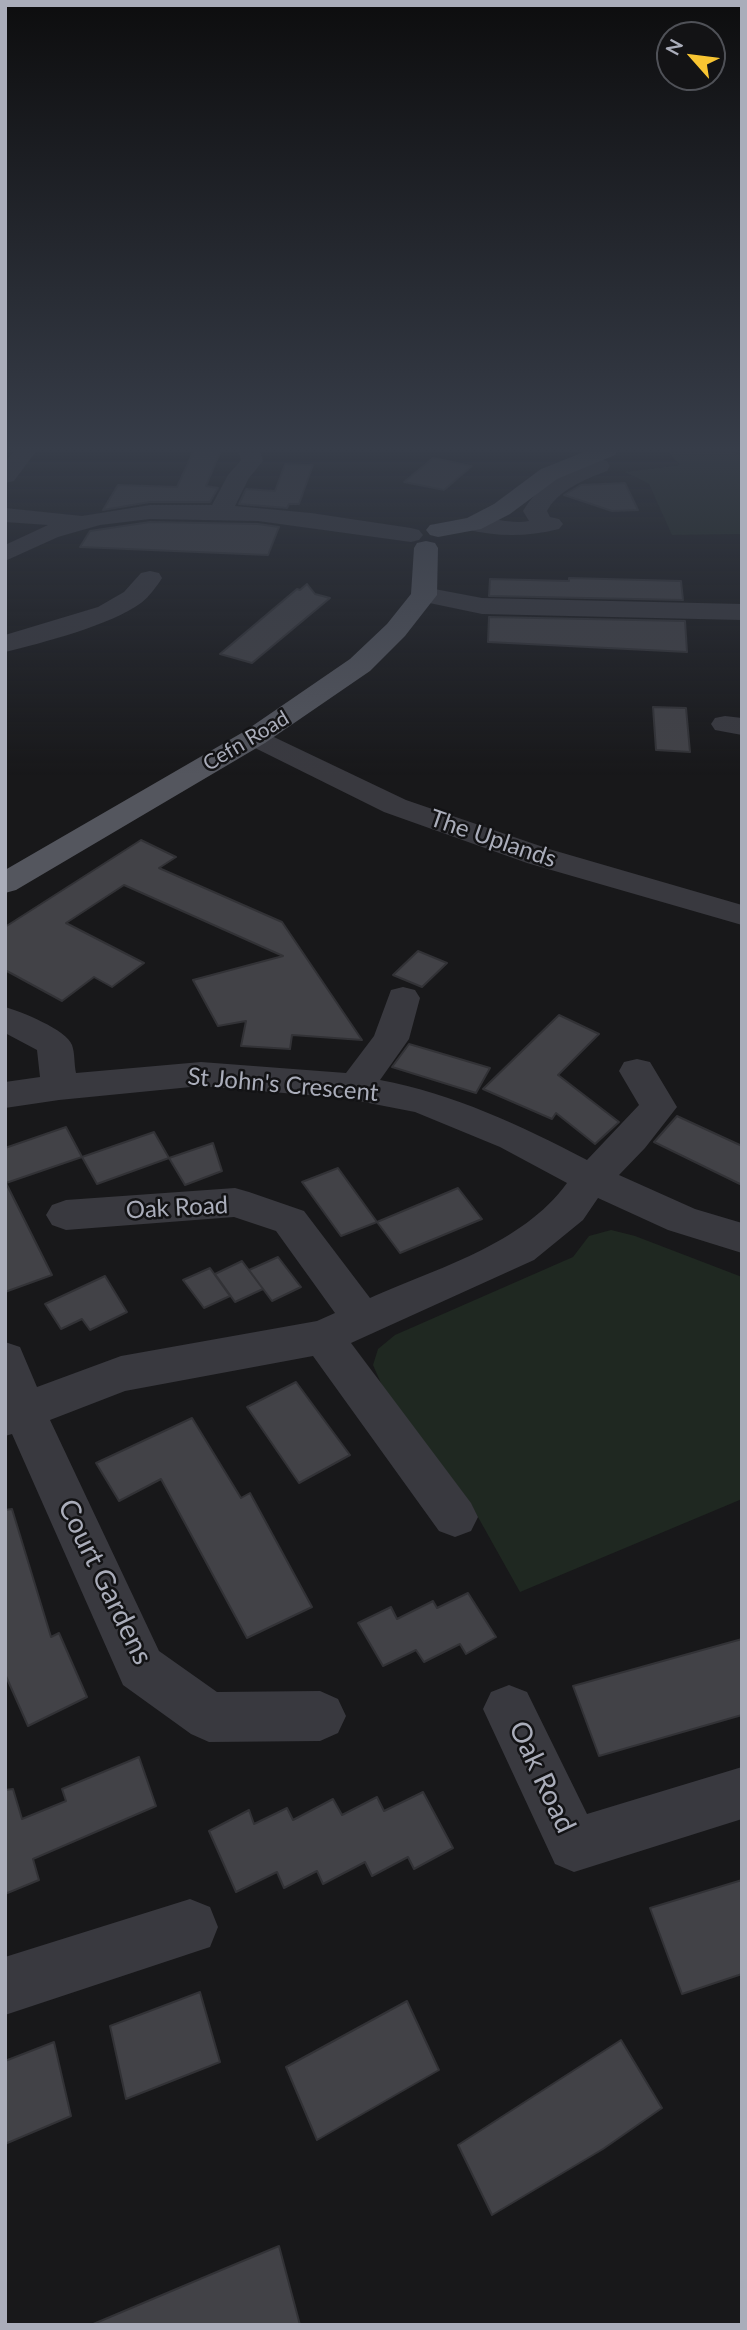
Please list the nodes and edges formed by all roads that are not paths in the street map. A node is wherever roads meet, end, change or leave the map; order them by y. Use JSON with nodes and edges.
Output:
{"nodes":[{"id":1,"x":425,"y":559,"type":"edge"},
{"id":2,"x":150,"y":578,"type":"dead end"},
{"id":3,"x":424,"y":595,"type":"junction"},
{"id":4,"x":742,"y":612,"type":"edge"},
{"id":5,"x":5,"y":644,"type":"edge"},
{"id":6,"x":255,"y":737,"type":"junction"},
{"id":7,"x":5,"y":883,"type":"edge"},
{"id":8,"x":742,"y":915,"type":"edge"},
{"id":9,"x":403,"y":998,"type":"dead end"},
{"id":10,"x":5,"y":1018,"type":"edge"},
{"id":11,"x":636,"y":1071,"type":"dead end"},
{"id":12,"x":59,"y":1087,"type":"junction"},
{"id":13,"x":354,"y":1088,"type":"junction"},
{"id":14,"x":5,"y":1095,"type":"edge"},
{"id":15,"x":591,"y":1179,"type":"junction"},
{"id":16,"x":66,"y":1215,"type":"dead end"},
{"id":17,"x":742,"y":1238,"type":"edge"},
{"id":18,"x":362,"y":1319,"type":"junction"},
{"id":19,"x":323,"y":1337,"type":"junction"},
{"id":20,"x":5,"y":1359,"type":"edge"},
{"id":21,"x":15,"y":1415,"type":"edge"},
{"id":22,"x":455,"y":1517,"type":"dead end"},
{"id":23,"x":509,"y":1709,"type":"dead end"},
{"id":24,"x":320,"y":1716,"type":"dead end"},
{"id":25,"x":742,"y":1793,"type":"edge"},
{"id":26,"x":190,"y":1927,"type":"dead end"},
{"id":27,"x":5,"y":1986,"type":"edge"}],
"edges":[{"from":1,"to":3,"type":"main road"},
{"from":2,"to":5,"type":"street"},
{"from":3,"to":4,"type":"street"},
{"from":3,"to":6,"type":"main road","name":"Cefn Road"},
{"from":6,"to":7,"type":"main road","name":"Cefn Road"},
{"from":6,"to":8,"type":"street","name":"The Uplands"},
{"from":9,"to":13,"type":"street"},
{"from":10,"to":12,"type":"street"},
{"from":11,"to":15,"type":"street"},
{"from":12,"to":13,"type":"street","name":"St John's Crescent"},
{"from":12,"to":14,"type":"street","name":"St John's Crescent"},
{"from":13,"to":15,"type":"street","name":"St John's Crescent"},
{"from":15,"to":17,"type":"street","name":"St John's Crescent"},
{"from":15,"to":18,"type":"street"},
{"from":16,"to":18,"type":"street","name":"Oak Road"},
{"from":18,"to":19,"type":"street"},
{"from":19,"to":21,"type":"street"},
{"from":19,"to":22,"type":"street"},
{"from":20,"to":21,"type":"street","name":"Court Gardens"},
{"from":21,"to":24,"type":"street","name":"Court Gardens"},
{"from":23,"to":25,"type":"street","name":"Oak Road"},
{"from":26,"to":27,"type":"street"}]}
